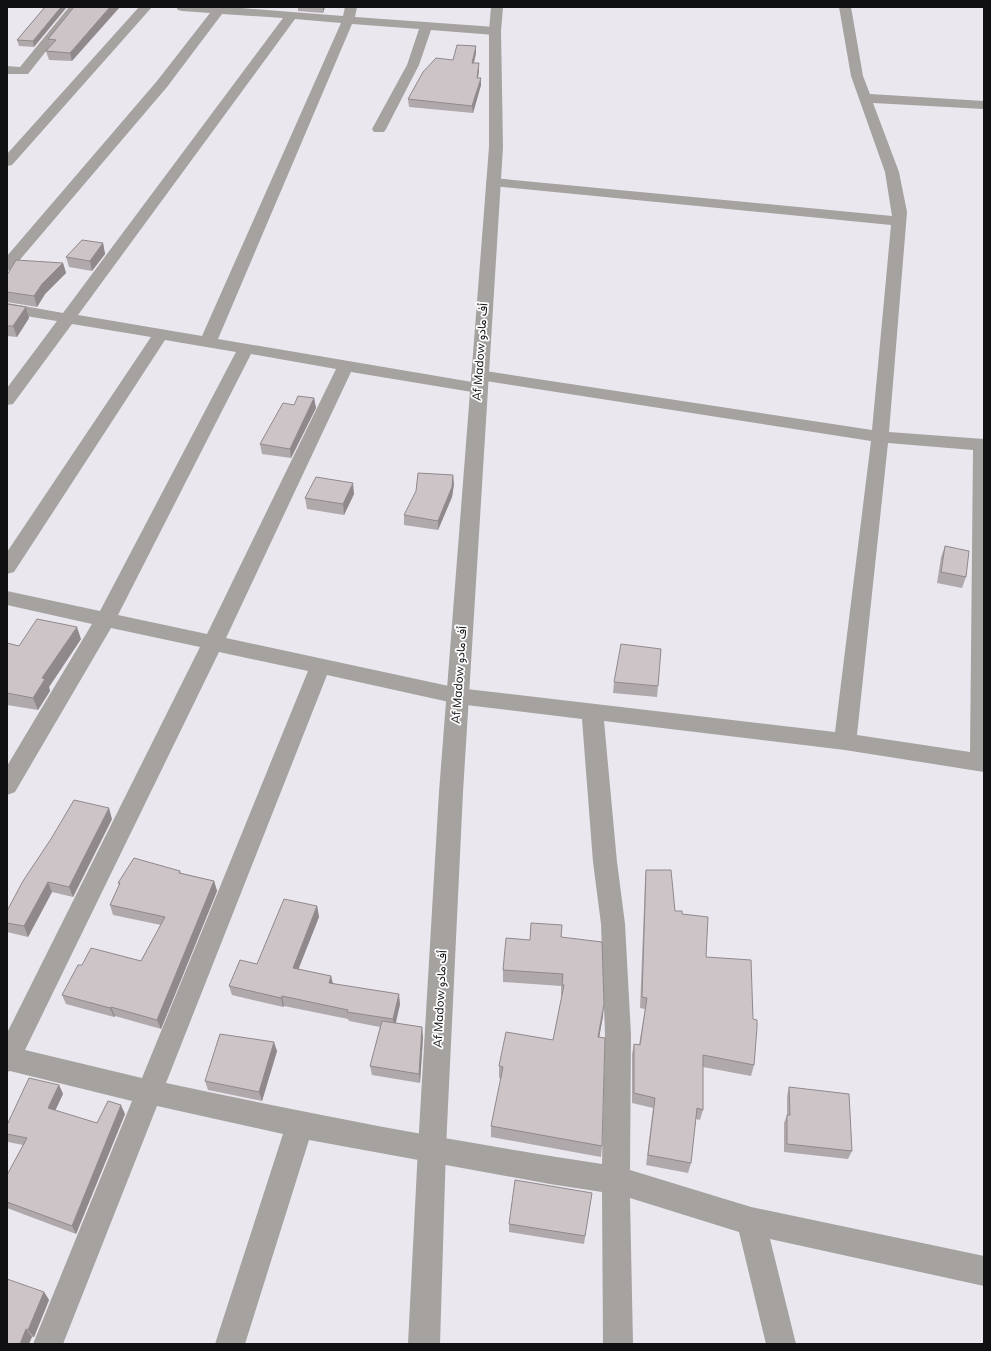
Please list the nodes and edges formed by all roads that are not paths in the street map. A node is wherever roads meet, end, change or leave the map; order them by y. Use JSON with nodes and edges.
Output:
{"nodes":[{"id":1,"x":75,"y":7,"type":"edge"},
{"id":2,"x":146,"y":7,"type":"edge"},
{"id":3,"x":182,"y":7,"type":"edge"},
{"id":4,"x":497,"y":7,"type":"edge"},
{"id":5,"x":845,"y":7,"type":"edge"},
{"id":6,"x":212,"y":9,"type":"edge"},
{"id":7,"x":282,"y":13,"type":"edge"},
{"id":8,"x":349,"y":14,"type":"edge"},
{"id":9,"x":418,"y":22,"type":"junction"},
{"id":10,"x":495,"y":32,"type":"junction"},
{"id":11,"x":7,"y":70,"type":"edge"},
{"id":12,"x":864,"y":98,"type":"junction"},
{"id":13,"x":984,"y":105,"type":"edge"},
{"id":14,"x":379,"y":129,"type":"dead end"},
{"id":15,"x":7,"y":162,"type":"edge"},
{"id":16,"x":493,"y":182,"type":"junction"},
{"id":17,"x":899,"y":221,"type":"junction"},
{"id":18,"x":7,"y":266,"type":"edge"},
{"id":19,"x":7,"y":308,"type":"edge"},
{"id":20,"x":68,"y":318,"type":"junction"},
{"id":21,"x":161,"y":334,"type":"junction"},
{"id":22,"x":208,"y":342,"type":"junction"},
{"id":23,"x":246,"y":348,"type":"junction"},
{"id":24,"x":346,"y":366,"type":"junction"},
{"id":25,"x":478,"y":381,"type":"junction"},
{"id":26,"x":7,"y":400,"type":"edge"},
{"id":27,"x":880,"y":437,"type":"junction"},
{"id":28,"x":983,"y":445,"type":"edge"},
{"id":29,"x":7,"y":567,"type":"edge"},
{"id":30,"x":7,"y":598,"type":"edge"},
{"id":31,"x":105,"y":620,"type":"junction"},
{"id":32,"x":213,"y":643,"type":"junction"},
{"id":33,"x":320,"y":666,"type":"junction"},
{"id":34,"x":458,"y":696,"type":"junction"},
{"id":35,"x":592,"y":712,"type":"junction"},
{"id":36,"x":845,"y":742,"type":"junction"},
{"id":37,"x":982,"y":763,"type":"edge"},
{"id":38,"x":7,"y":786,"type":"edge"},
{"id":39,"x":7,"y":1059,"type":"edge"},
{"id":40,"x":149,"y":1092,"type":"junction"},
{"id":41,"x":300,"y":1125,"type":"junction"},
{"id":42,"x":432,"y":1148,"type":"junction"},
{"id":43,"x":616,"y":1180,"type":"junction"},
{"id":44,"x":751,"y":1221,"type":"junction"},
{"id":45,"x":984,"y":1271,"type":"edge"},
{"id":46,"x":48,"y":1344,"type":"edge"},
{"id":47,"x":230,"y":1344,"type":"edge"},
{"id":48,"x":424,"y":1344,"type":"edge"},
{"id":49,"x":618,"y":1344,"type":"edge"},
{"id":50,"x":781,"y":1344,"type":"edge"}],
"edges":[{"from":1,"to":11,"type":"street"},
{"from":2,"to":15,"type":"street"},
{"from":3,"to":6,"type":"street"},
{"from":4,"to":10,"type":"street","name":"Af Madow أف مادو"},
{"from":5,"to":12,"type":"street"},
{"from":6,"to":7,"type":"street"},
{"from":6,"to":18,"type":"street"},
{"from":7,"to":8,"type":"street"},
{"from":7,"to":20,"type":"street"},
{"from":8,"to":9,"type":"street"},
{"from":8,"to":22,"type":"street"},
{"from":9,"to":10,"type":"street"},
{"from":9,"to":14,"type":"street"},
{"from":10,"to":16,"type":"street","name":"Af Madow أف مادو"},
{"from":12,"to":13,"type":"street"},
{"from":12,"to":17,"type":"street"},
{"from":16,"to":17,"type":"street"},
{"from":16,"to":25,"type":"street","name":"Af Madow أف مادو"},
{"from":17,"to":27,"type":"street"},
{"from":19,"to":20,"type":"street"},
{"from":20,"to":21,"type":"street"},
{"from":20,"to":26,"type":"street"},
{"from":21,"to":22,"type":"street"},
{"from":21,"to":29,"type":"street"},
{"from":22,"to":23,"type":"street"},
{"from":23,"to":24,"type":"street"},
{"from":23,"to":31,"type":"street"},
{"from":24,"to":25,"type":"street"},
{"from":24,"to":32,"type":"street"},
{"from":25,"to":27,"type":"street"},
{"from":25,"to":34,"type":"street","name":"Af Madow أف مادو"},
{"from":27,"to":28,"type":"street"},
{"from":27,"to":36,"type":"street"},
{"from":28,"to":37,"type":"street"},
{"from":30,"to":31,"type":"street"},
{"from":31,"to":32,"type":"street"},
{"from":31,"to":38,"type":"street"},
{"from":32,"to":33,"type":"street"},
{"from":32,"to":39,"type":"street"},
{"from":33,"to":34,"type":"street"},
{"from":33,"to":40,"type":"street"},
{"from":34,"to":35,"type":"street"},
{"from":34,"to":42,"type":"street","name":"Af Madow أف مادو"},
{"from":35,"to":36,"type":"street"},
{"from":35,"to":43,"type":"street"},
{"from":36,"to":37,"type":"street"},
{"from":39,"to":40,"type":"street"},
{"from":40,"to":41,"type":"street"},
{"from":40,"to":46,"type":"street"},
{"from":41,"to":42,"type":"street"},
{"from":41,"to":47,"type":"street"},
{"from":42,"to":43,"type":"street"},
{"from":42,"to":48,"type":"street","name":"Af Madow أف مادو"},
{"from":43,"to":44,"type":"street"},
{"from":43,"to":49,"type":"street"},
{"from":44,"to":45,"type":"street"},
{"from":44,"to":50,"type":"street"}]}
